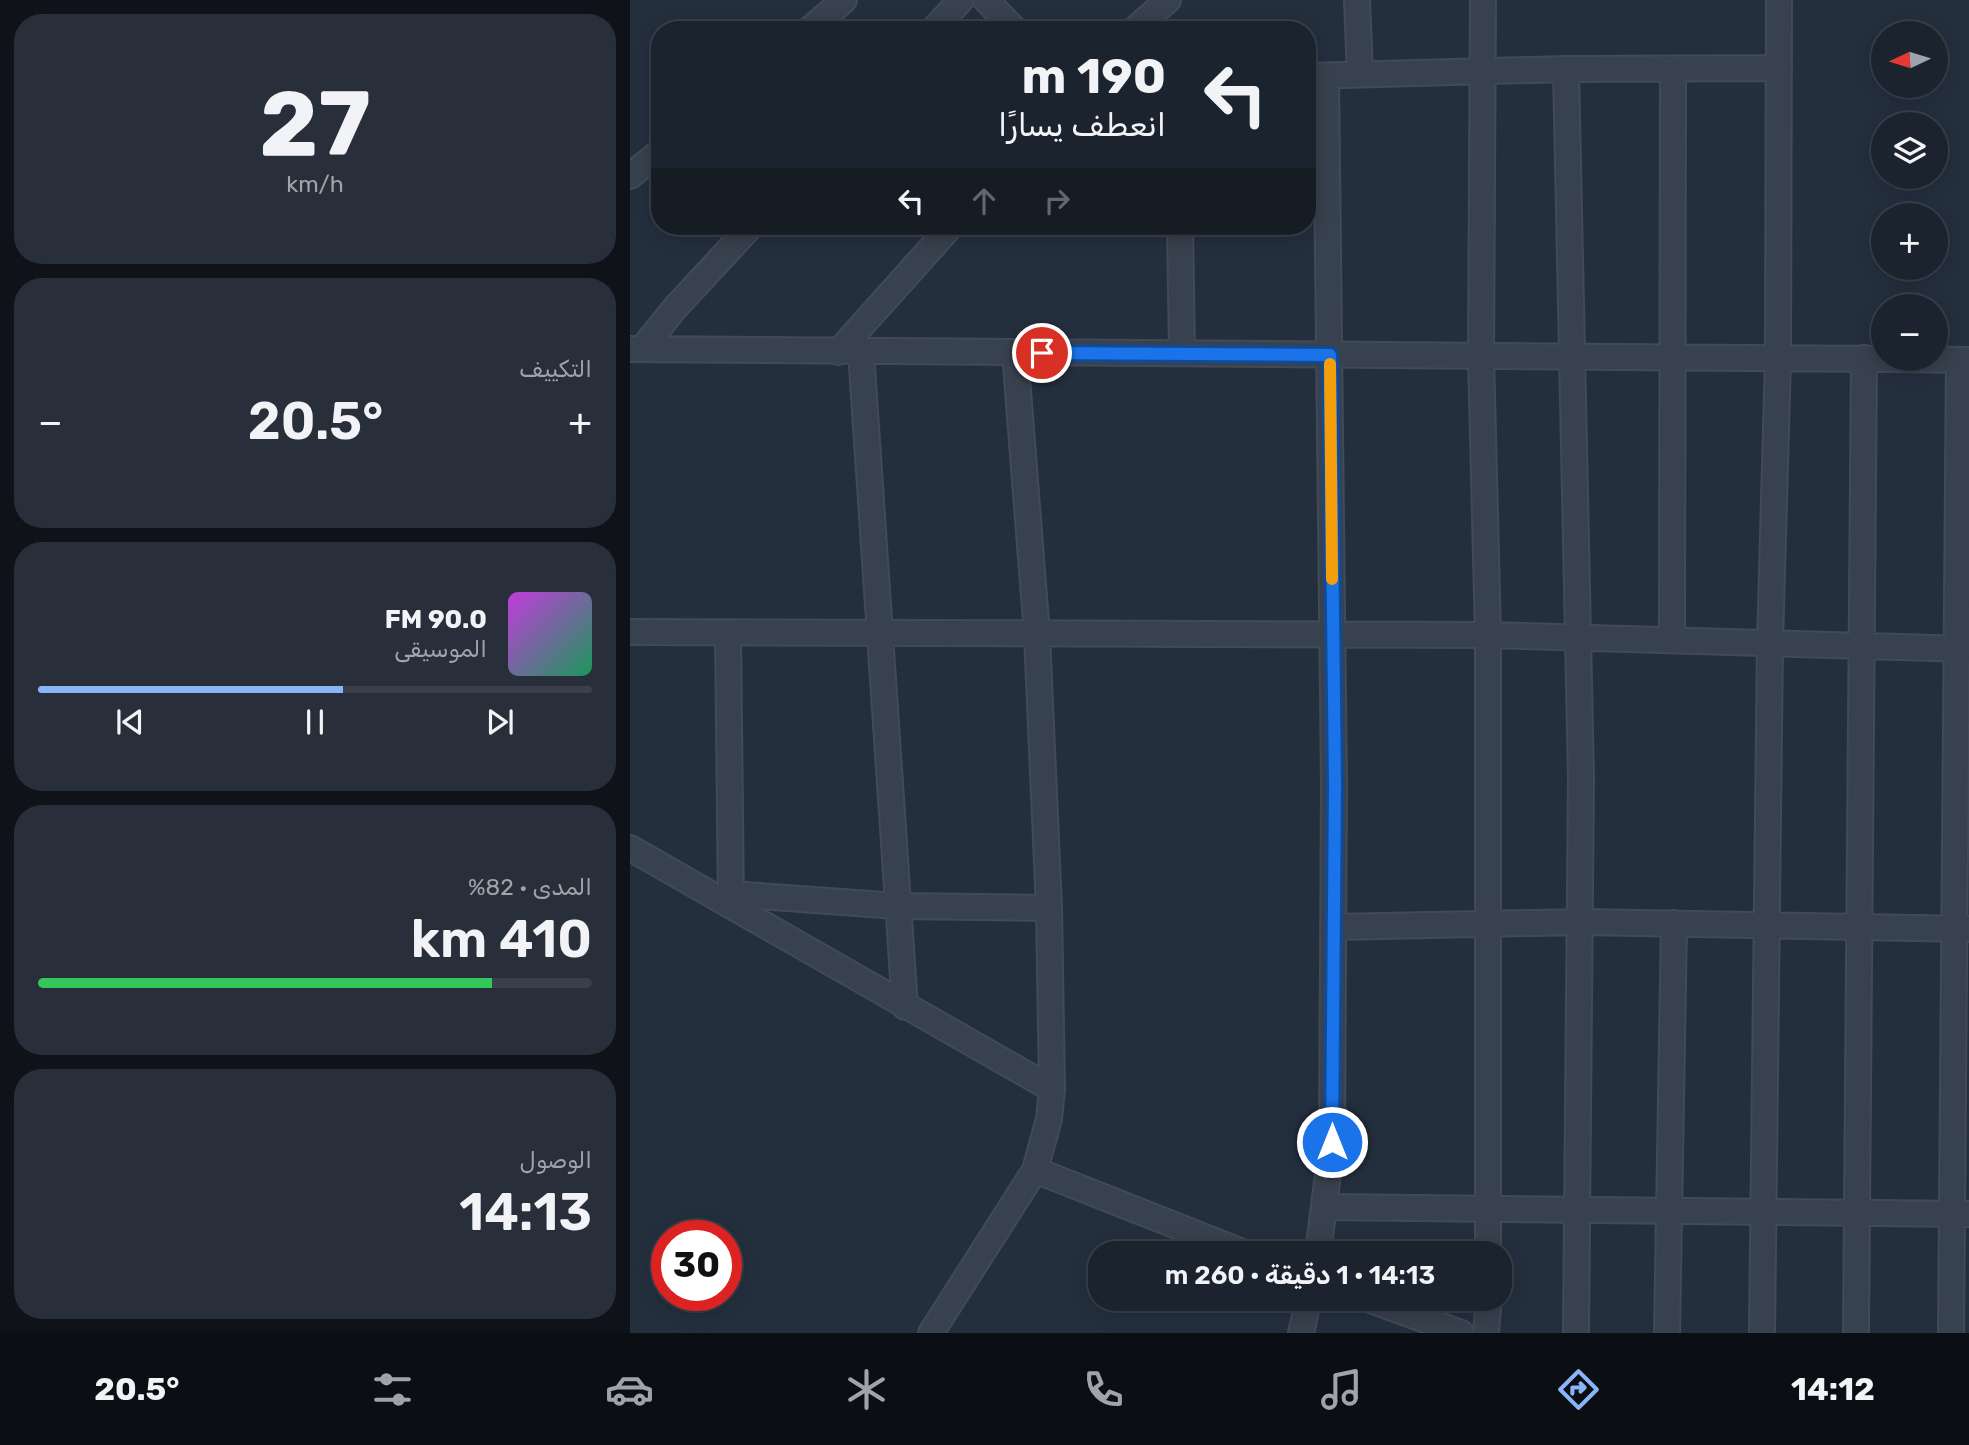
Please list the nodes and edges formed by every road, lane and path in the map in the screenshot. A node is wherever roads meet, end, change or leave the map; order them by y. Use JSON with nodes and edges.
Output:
{"nodes":[{"id":1,"x":844,"y":0,"type":"edge"},
{"id":2,"x":961,"y":0,"type":"edge"},
{"id":3,"x":986,"y":0,"type":"edge"},
{"id":4,"x":1168,"y":0,"type":"edge"},
{"id":5,"x":1357,"y":0,"type":"edge"},
{"id":6,"x":1483,"y":0,"type":"edge"},
{"id":7,"x":1779,"y":0,"type":"edge"},
{"id":8,"x":819,"y":21,"type":"edge"},
{"id":9,"x":941,"y":21,"type":"edge"},
{"id":10,"x":1006,"y":21,"type":"edge"},
{"id":11,"x":1144,"y":21,"type":"edge"},
{"id":12,"x":1779,"y":68,"type":"junction"},
{"id":13,"x":1566,"y":69,"type":"junction"},
{"id":14,"x":1673,"y":69,"type":"junction"},
{"id":15,"x":1482,"y":71,"type":"junction"},
{"id":16,"x":1360,"y":74,"type":"junction"},
{"id":17,"x":1317,"y":76,"type":"edge"},
{"id":18,"x":651,"y":159,"type":"edge"},
{"id":19,"x":630,"y":176,"type":"edge"},
{"id":20,"x":743,"y":235,"type":"edge"},
{"id":21,"x":944,"y":235,"type":"edge"},
{"id":22,"x":1180,"y":235,"type":"edge"},
{"id":23,"x":636,"y":349,"type":"edge"},
{"id":24,"x":850,"y":352,"type":"junction"},
{"id":25,"x":1014,"y":352,"type":"junction"},
{"id":26,"x":1182,"y":353,"type":"junction"},
{"id":27,"x":1330,"y":355,"type":"junction"},
{"id":28,"x":1481,"y":356,"type":"junction"},
{"id":29,"x":1573,"y":358,"type":"junction"},
{"id":30,"x":1673,"y":358,"type":"junction"},
{"id":31,"x":1778,"y":358,"type":"junction"},
{"id":32,"x":1871,"y":359,"type":"edge"},
{"id":33,"x":1964,"y":360,"type":"edge"},
{"id":34,"x":1877,"y":371,"type":"edge"},
{"id":35,"x":630,"y":632,"type":"edge"},
{"id":36,"x":728,"y":632,"type":"junction"},
{"id":37,"x":882,"y":634,"type":"junction"},
{"id":38,"x":1037,"y":635,"type":"junction"},
{"id":39,"x":1332,"y":635,"type":"junction"},
{"id":40,"x":1488,"y":635,"type":"junction"},
{"id":41,"x":1578,"y":636,"type":"junction"},
{"id":42,"x":1672,"y":639,"type":"junction"},
{"id":43,"x":1770,"y":643,"type":"junction"},
{"id":44,"x":1861,"y":646,"type":"junction"},
{"id":45,"x":1963,"y":649,"type":"edge"},
{"id":46,"x":630,"y":848,"type":"edge"},
{"id":47,"x":731,"y":900,"type":"junction"},
{"id":48,"x":898,"y":906,"type":"junction"},
{"id":49,"x":1049,"y":908,"type":"junction"},
{"id":50,"x":1488,"y":922,"type":"junction"},
{"id":51,"x":1580,"y":922,"type":"junction"},
{"id":52,"x":1674,"y":923,"type":"junction"},
{"id":53,"x":1767,"y":925,"type":"junction"},
{"id":54,"x":1334,"y":927,"type":"junction"},
{"id":55,"x":1861,"y":927,"type":"junction"},
{"id":56,"x":1963,"y":929,"type":"edge"},
{"id":57,"x":905,"y":1007,"type":"junction"},
{"id":58,"x":1052,"y":1089,"type":"junction"},
{"id":59,"x":1035,"y":1170,"type":"junction"},
{"id":60,"x":1326,"y":1207,"type":"junction"},
{"id":61,"x":1487,"y":1208,"type":"junction"},
{"id":62,"x":1578,"y":1209,"type":"junction"},
{"id":63,"x":1669,"y":1210,"type":"junction"},
{"id":64,"x":1763,"y":1211,"type":"junction"},
{"id":65,"x":1857,"y":1212,"type":"junction"},
{"id":66,"x":1961,"y":1214,"type":"edge"},
{"id":67,"x":1215,"y":1241,"type":"edge"},
{"id":68,"x":1320,"y":1241,"type":"edge"},
{"id":69,"x":1488,"y":1241,"type":"edge"},
{"id":70,"x":1306,"y":1311,"type":"edge"},
{"id":71,"x":1401,"y":1311,"type":"edge"},
{"id":72,"x":1488,"y":1311,"type":"edge"},
{"id":73,"x":931,"y":1333,"type":"edge"},
{"id":74,"x":1301,"y":1333,"type":"edge"},
{"id":75,"x":1461,"y":1333,"type":"edge"},
{"id":76,"x":1486,"y":1333,"type":"edge"},
{"id":77,"x":1576,"y":1333,"type":"edge"},
{"id":78,"x":1667,"y":1333,"type":"edge"},
{"id":79,"x":1762,"y":1333,"type":"edge"},
{"id":80,"x":1856,"y":1333,"type":"edge"},
{"id":81,"x":1951,"y":1333,"type":"edge"}],
"edges":[{"from":1,"to":8,"type":"street"},
{"from":2,"to":9,"type":"street"},
{"from":3,"to":10,"type":"street"},
{"from":4,"to":11,"type":"street"},
{"from":5,"to":16,"type":"street"},
{"from":6,"to":15,"type":"street"},
{"from":7,"to":12,"type":"street"},
{"from":12,"to":14,"type":"street"},
{"from":12,"to":31,"type":"street"},
{"from":13,"to":14,"type":"street"},
{"from":13,"to":15,"type":"street"},
{"from":13,"to":29,"type":"street"},
{"from":14,"to":30,"type":"street"},
{"from":15,"to":16,"type":"street"},
{"from":15,"to":28,"type":"street"},
{"from":16,"to":17,"type":"street"},
{"from":17,"to":27,"type":"street"},
{"from":18,"to":19,"type":"street"},
{"from":20,"to":23,"type":"street"},
{"from":21,"to":24,"type":"street"},
{"from":22,"to":26,"type":"street"},
{"from":23,"to":24,"type":"street"},
{"from":24,"to":25,"type":"street"},
{"from":24,"to":37,"type":"street"},
{"from":25,"to":26,"type":"street"},
{"from":25,"to":38,"type":"street"},
{"from":26,"to":27,"type":"street"},
{"from":27,"to":28,"type":"street"},
{"from":27,"to":39,"type":"street"},
{"from":28,"to":29,"type":"street"},
{"from":28,"to":40,"type":"street"},
{"from":29,"to":30,"type":"street"},
{"from":29,"to":41,"type":"street"},
{"from":30,"to":31,"type":"street"},
{"from":30,"to":42,"type":"street"},
{"from":31,"to":32,"type":"street"},
{"from":31,"to":43,"type":"street"},
{"from":33,"to":45,"type":"street"},
{"from":34,"to":44,"type":"street"},
{"from":35,"to":36,"type":"street"},
{"from":36,"to":37,"type":"street"},
{"from":36,"to":47,"type":"street"},
{"from":37,"to":38,"type":"street"},
{"from":37,"to":48,"type":"street"},
{"from":38,"to":39,"type":"street"},
{"from":38,"to":49,"type":"street"},
{"from":39,"to":40,"type":"street"},
{"from":39,"to":54,"type":"street"},
{"from":40,"to":41,"type":"street"},
{"from":40,"to":50,"type":"street"},
{"from":41,"to":42,"type":"street"},
{"from":41,"to":51,"type":"street"},
{"from":42,"to":43,"type":"street"},
{"from":43,"to":44,"type":"street"},
{"from":43,"to":53,"type":"street"},
{"from":44,"to":45,"type":"street"},
{"from":44,"to":55,"type":"street"},
{"from":45,"to":56,"type":"street"},
{"from":46,"to":47,"type":"street"},
{"from":47,"to":48,"type":"street"},
{"from":47,"to":57,"type":"street"},
{"from":48,"to":49,"type":"street"},
{"from":48,"to":57,"type":"street"},
{"from":49,"to":58,"type":"street"},
{"from":50,"to":51,"type":"street"},
{"from":50,"to":54,"type":"street"},
{"from":50,"to":61,"type":"street"},
{"from":51,"to":52,"type":"street"},
{"from":51,"to":62,"type":"street"},
{"from":52,"to":53,"type":"street"},
{"from":52,"to":63,"type":"street"},
{"from":53,"to":55,"type":"street"},
{"from":53,"to":64,"type":"street"},
{"from":54,"to":60,"type":"street"},
{"from":55,"to":56,"type":"street"},
{"from":55,"to":65,"type":"street"},
{"from":56,"to":66,"type":"street"},
{"from":57,"to":58,"type":"street"},
{"from":58,"to":59,"type":"street"},
{"from":59,"to":67,"type":"street"},
{"from":59,"to":73,"type":"street"},
{"from":60,"to":61,"type":"street"},
{"from":60,"to":68,"type":"street"},
{"from":61,"to":62,"type":"street"},
{"from":61,"to":69,"type":"street"},
{"from":62,"to":63,"type":"street"},
{"from":62,"to":77,"type":"street"},
{"from":63,"to":64,"type":"street"},
{"from":63,"to":78,"type":"street"},
{"from":64,"to":65,"type":"street"},
{"from":64,"to":79,"type":"street"},
{"from":65,"to":66,"type":"street"},
{"from":65,"to":80,"type":"street"},
{"from":66,"to":81,"type":"street"},
{"from":70,"to":74,"type":"street"},
{"from":71,"to":75,"type":"street"},
{"from":72,"to":76,"type":"street"}]}
